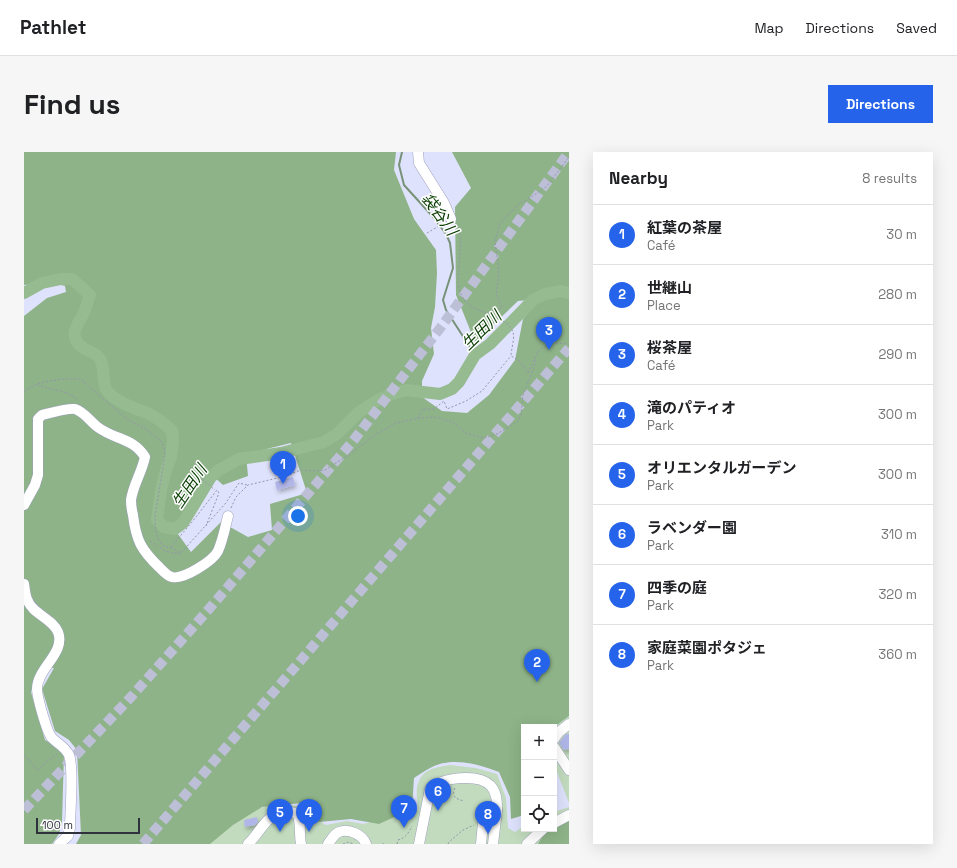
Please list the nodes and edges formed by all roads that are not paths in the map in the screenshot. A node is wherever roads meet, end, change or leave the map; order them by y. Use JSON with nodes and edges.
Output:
{"nodes":[{"id":1,"x":418,"y":152,"type":"edge"},
{"id":2,"x":450,"y":220,"type":"road end"},
{"id":3,"x":24,"y":505,"type":"edge"},
{"id":4,"x":228,"y":516,"type":"road end"},
{"id":5,"x":24,"y":584,"type":"edge"},
{"id":6,"x":569,"y":724,"type":"edge"},
{"id":7,"x":557,"y":734,"type":"edge"},
{"id":8,"x":557,"y":752,"type":"edge"},
{"id":9,"x":569,"y":770,"type":"edge"},
{"id":10,"x":497,"y":810,"type":"junction"},
{"id":11,"x":569,"y":815,"type":"edge"},
{"id":12,"x":557,"y":821,"type":"edge"},
{"id":13,"x":540,"y":832,"type":"edge"},
{"id":14,"x":59,"y":844,"type":"edge"},
{"id":15,"x":248,"y":844,"type":"edge"},
{"id":16,"x":301,"y":844,"type":"edge"},
{"id":17,"x":328,"y":844,"type":"edge"},
{"id":18,"x":366,"y":844,"type":"edge"},
{"id":19,"x":419,"y":844,"type":"edge"},
{"id":20,"x":481,"y":844,"type":"edge"},
{"id":21,"x":493,"y":844,"type":"edge"},
{"id":22,"x":527,"y":844,"type":"edge"}],
"edges":[{"from":1,"to":2,"type":"street"},
{"from":3,"to":4,"type":"street"},
{"from":5,"to":14,"type":"street"},
{"from":6,"to":7,"type":"street"},
{"from":8,"to":9,"type":"street"},
{"from":10,"to":19,"type":"street"},
{"from":10,"to":20,"type":"street"},
{"from":10,"to":21,"type":"street"},
{"from":11,"to":12,"type":"street"},
{"from":13,"to":22,"type":"street"},
{"from":15,"to":16,"type":"street"},
{"from":17,"to":18,"type":"street"}]}
